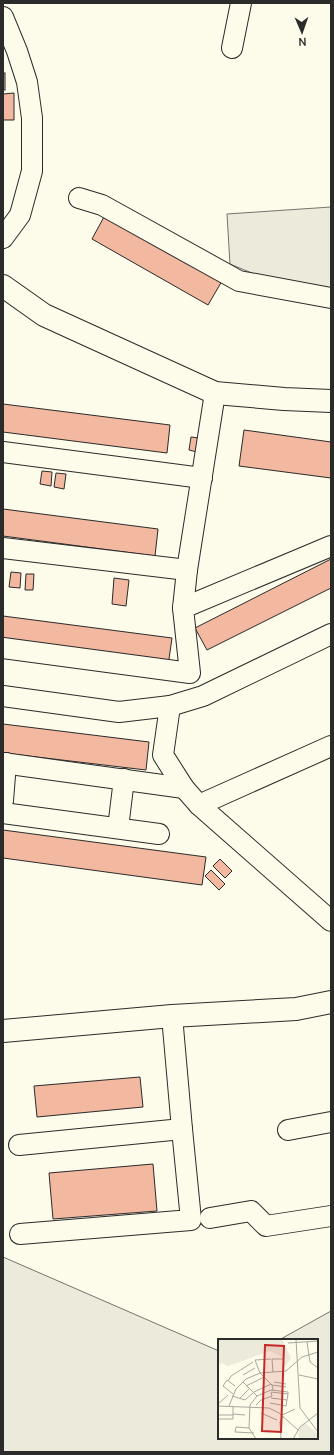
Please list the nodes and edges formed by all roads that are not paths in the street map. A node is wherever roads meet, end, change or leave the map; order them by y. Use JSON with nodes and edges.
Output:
{"nodes":[{"id":1,"x":241,"y":3,"type":"edge"},
{"id":2,"x":3,"y":17,"type":"edge"},
{"id":3,"x":232,"y":48,"type":"dead end"},
{"id":4,"x":10,"y":50,"type":"edge"},
{"id":5,"x":80,"y":198,"type":"dead end"},
{"id":6,"x":3,"y":238,"type":"edge"},
{"id":7,"x":3,"y":286,"type":"edge"},
{"id":8,"x":331,"y":298,"type":"edge"},
{"id":9,"x":215,"y":394,"type":"junction"},
{"id":10,"x":331,"y":401,"type":"edge"},
{"id":11,"x":3,"y":452,"type":"edge"},
{"id":12,"x":202,"y":478,"type":"junction"},
{"id":13,"x":331,"y":546,"type":"edge"},
{"id":14,"x":3,"y":548,"type":"edge"},
{"id":15,"x":186,"y":570,"type":"junction"},
{"id":16,"x":183,"y":608,"type":"junction"},
{"id":17,"x":331,"y":634,"type":"edge"},
{"id":18,"x":3,"y":648,"type":"edge"},
{"id":19,"x":190,"y":673,"type":"junction"},
{"id":20,"x":3,"y":696,"type":"edge"},
{"id":21,"x":203,"y":696,"type":"junction"},
{"id":22,"x":170,"y":706,"type":"junction"},
{"id":23,"x":331,"y":746,"type":"edge"},
{"id":24,"x":5,"y":763,"type":"edge"},
{"id":25,"x":124,"y":779,"type":"junction"},
{"id":26,"x":184,"y":788,"type":"junction"},
{"id":27,"x":3,"y":801,"type":"edge"},
{"id":28,"x":199,"y":805,"type":"junction"},
{"id":29,"x":3,"y":813,"type":"edge"},
{"id":30,"x":118,"y":828,"type":"junction"},
{"id":31,"x":159,"y":834,"type":"dead end"},
{"id":32,"x":329,"y":916,"type":"edge"},
{"id":33,"x":331,"y":1002,"type":"edge"},
{"id":34,"x":172,"y":1016,"type":"junction"},
{"id":35,"x":3,"y":1031,"type":"edge"},
{"id":36,"x":331,"y":1122,"type":"edge"},
{"id":37,"x":182,"y":1129,"type":"junction"},
{"id":38,"x":288,"y":1130,"type":"dead end"},
{"id":39,"x":19,"y":1145,"type":"dead end"},
{"id":40,"x":331,"y":1216,"type":"edge"},
{"id":41,"x":210,"y":1218,"type":"dead end"},
{"id":42,"x":20,"y":1234,"type":"dead end"}],
"edges":[{"from":1,"to":3,"type":"street"},
{"from":2,"to":4,"type":"street"},
{"from":4,"to":6,"type":"street"},
{"from":5,"to":8,"type":"street"},
{"from":7,"to":9,"type":"street"},
{"from":9,"to":10,"type":"street"},
{"from":9,"to":12,"type":"street"},
{"from":11,"to":12,"type":"street"},
{"from":12,"to":15,"type":"street"},
{"from":13,"to":16,"type":"street"},
{"from":14,"to":15,"type":"street"},
{"from":15,"to":16,"type":"street"},
{"from":16,"to":19,"type":"street"},
{"from":17,"to":21,"type":"street"},
{"from":18,"to":19,"type":"street"},
{"from":19,"to":21,"type":"street"},
{"from":20,"to":22,"type":"street"},
{"from":21,"to":22,"type":"street"},
{"from":22,"to":26,"type":"street"},
{"from":23,"to":28,"type":"street"},
{"from":24,"to":25,"type":"street"},
{"from":24,"to":27,"type":"street"},
{"from":25,"to":26,"type":"street"},
{"from":25,"to":30,"type":"street"},
{"from":26,"to":28,"type":"street"},
{"from":28,"to":32,"type":"street"},
{"from":29,"to":30,"type":"street"},
{"from":30,"to":31,"type":"street"},
{"from":33,"to":34,"type":"street"},
{"from":34,"to":35,"type":"street"},
{"from":34,"to":37,"type":"street"},
{"from":36,"to":38,"type":"street"},
{"from":37,"to":39,"type":"street"},
{"from":37,"to":42,"type":"street"},
{"from":40,"to":41,"type":"street"}]}
